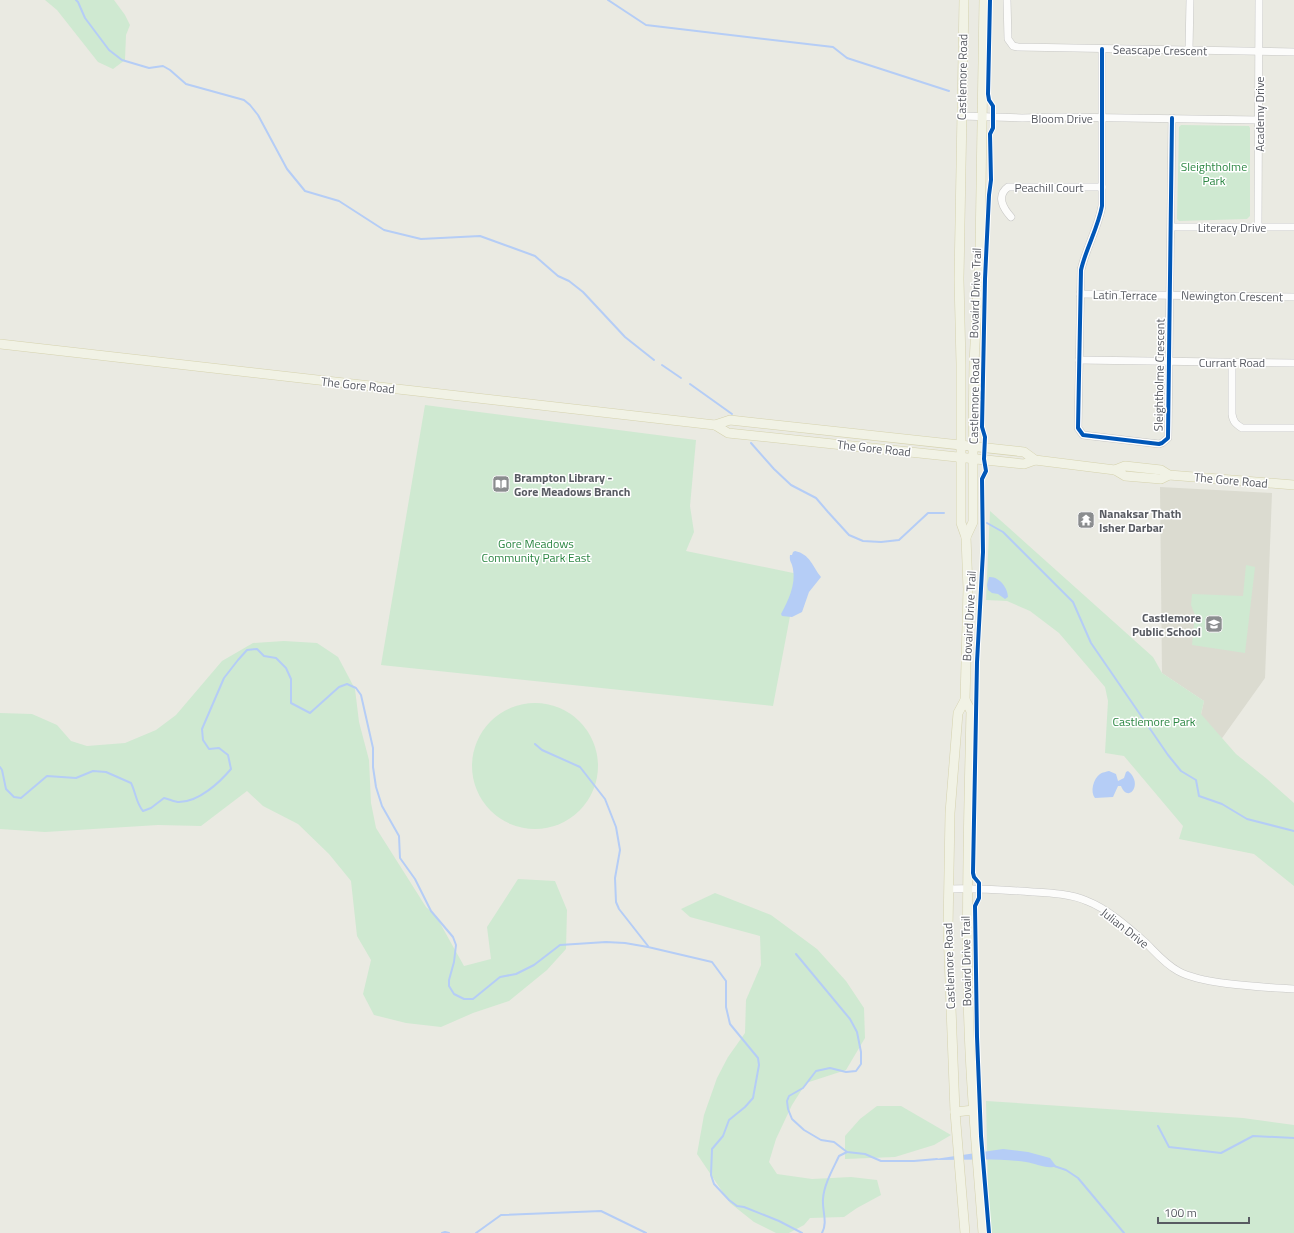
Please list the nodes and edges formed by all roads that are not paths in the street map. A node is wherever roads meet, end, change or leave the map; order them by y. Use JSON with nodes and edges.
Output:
{"nodes":[{"id":1,"x":964,"y":0,"type":"edge"},
{"id":2,"x":984,"y":0,"type":"edge"},
{"id":3,"x":1007,"y":0,"type":"edge"},
{"id":4,"x":1190,"y":0,"type":"edge"},
{"id":5,"x":1259,"y":0,"type":"edge"},
{"id":6,"x":1102,"y":49,"type":"junction"},
{"id":7,"x":1190,"y":50,"type":"junction"},
{"id":8,"x":1259,"y":51,"type":"junction"},
{"id":9,"x":1294,"y":52,"type":"edge"},
{"id":10,"x":962,"y":116,"type":"junction"},
{"id":11,"x":982,"y":117,"type":"junction"},
{"id":12,"x":1102,"y":118,"type":"junction"},
{"id":13,"x":1172,"y":118,"type":"junction"},
{"id":14,"x":1258,"y":120,"type":"junction"},
{"id":15,"x":1102,"y":187,"type":"junction"},
{"id":16,"x":1011,"y":217,"type":"dead end"},
{"id":17,"x":1171,"y":227,"type":"junction"},
{"id":18,"x":1258,"y":227,"type":"junction"},
{"id":19,"x":1294,"y":227,"type":"edge"},
{"id":20,"x":1080,"y":294,"type":"junction"},
{"id":21,"x":1170,"y":296,"type":"junction"},
{"id":22,"x":1294,"y":297,"type":"edge"},
{"id":23,"x":0,"y":344,"type":"edge"},
{"id":24,"x":1079,"y":360,"type":"junction"},
{"id":25,"x":1169,"y":362,"type":"junction"},
{"id":26,"x":1232,"y":362,"type":"junction"},
{"id":27,"x":1294,"y":363,"type":"edge"},
{"id":28,"x":715,"y":425,"type":"junction"},
{"id":29,"x":774,"y":425,"type":"junction"},
{"id":30,"x":1294,"y":428,"type":"edge"},
{"id":31,"x":772,"y":437,"type":"junction"},
{"id":32,"x":960,"y":444,"type":"junction"},
{"id":33,"x":973,"y":446,"type":"junction"},
{"id":34,"x":961,"y":457,"type":"junction"},
{"id":35,"x":973,"y":458,"type":"junction"},
{"id":36,"x":1035,"y":460,"type":"junction"},
{"id":37,"x":1294,"y":485,"type":"edge"},
{"id":38,"x":966,"y":537,"type":"junction"},
{"id":39,"x":965,"y":700,"type":"junction"},
{"id":40,"x":949,"y":888,"type":"junction"},
{"id":41,"x":967,"y":888,"type":"junction"},
{"id":42,"x":1294,"y":989,"type":"edge"},
{"id":43,"x":970,"y":1057,"type":"junction"},
{"id":44,"x":952,"y":1058,"type":"junction"},
{"id":45,"x":974,"y":1110,"type":"junction"},
{"id":46,"x":955,"y":1112,"type":"junction"},
{"id":47,"x":965,"y":1233,"type":"edge"},
{"id":48,"x":983,"y":1233,"type":"edge"}],
"edges":[{"from":1,"to":10,"type":"main road","name":"Castlemore Road"},
{"from":2,"to":11,"type":"main road","name":"Castlemore Road"},
{"from":3,"to":6,"type":"street","name":"Seascape Crescent"},
{"from":4,"to":7,"type":"street"},
{"from":5,"to":8,"type":"street","name":"Academy Drive"},
{"from":6,"to":7,"type":"street","name":"Seascape Crescent"},
{"from":6,"to":12,"type":"street","name":"Sleightholme Crescent"},
{"from":7,"to":8,"type":"street","name":"Seascape Crescent"},
{"from":8,"to":9,"type":"street","name":"Seascape Crescent"},
{"from":8,"to":14,"type":"street","name":"Academy Drive"},
{"from":10,"to":11,"type":"street","name":"Bloom Drive"},
{"from":10,"to":32,"type":"main road","name":"Castlemore Road"},
{"from":11,"to":12,"type":"street","name":"Bloom Drive"},
{"from":11,"to":33,"type":"main road","name":"Castlemore Road"},
{"from":12,"to":13,"type":"street","name":"Bloom Drive"},
{"from":12,"to":15,"type":"street","name":"Sleightholme Crescent"},
{"from":13,"to":14,"type":"street","name":"Bloom Drive"},
{"from":13,"to":17,"type":"street","name":"Sleightholme Crescent"},
{"from":14,"to":18,"type":"street","name":"Academy Drive"},
{"from":15,"to":16,"type":"street","name":"Peachill Court"},
{"from":15,"to":20,"type":"street","name":"Sleightholme Crescent"},
{"from":17,"to":18,"type":"street","name":"Literacy Drive"},
{"from":17,"to":21,"type":"street","name":"Sleightholme Crescent"},
{"from":18,"to":19,"type":"street","name":"Literacy Drive"},
{"from":20,"to":21,"type":"street","name":"Latin Terrace"},
{"from":20,"to":24,"type":"street","name":"Sleightholme Crescent"},
{"from":21,"to":22,"type":"street","name":"Newington Crescent"},
{"from":21,"to":25,"type":"street","name":"Sleightholme Crescent"},
{"from":23,"to":28,"type":"main road","name":"The Gore Road"},
{"from":24,"to":25,"type":"street","name":"Currant Road"},
{"from":24,"to":25,"type":"street","name":"Sleightholme Crescent"},
{"from":25,"to":26,"type":"street","name":"Currant Road"},
{"from":26,"to":27,"type":"street","name":"Currant Road"},
{"from":26,"to":30,"type":"street"},
{"from":28,"to":29,"type":"main road","name":"The Gore Road"},
{"from":28,"to":31,"type":"main road","name":"The Gore Road"},
{"from":29,"to":31,"type":"main road"},
{"from":29,"to":32,"type":"main road","name":"The Gore Road"},
{"from":31,"to":34,"type":"main road","name":"The Gore Road"},
{"from":32,"to":33,"type":"main road","name":"The Gore Road"},
{"from":32,"to":34,"type":"main road","name":"Castlemore Road"},
{"from":33,"to":35,"type":"main road","name":"Castlemore Road"},
{"from":33,"to":36,"type":"main road","name":"The Gore Road"},
{"from":34,"to":35,"type":"main road","name":"The Gore Road"},
{"from":34,"to":38,"type":"main road","name":"Castlemore Road"},
{"from":35,"to":36,"type":"main road","name":"The Gore Road"},
{"from":35,"to":38,"type":"main road","name":"Castlemore Road"},
{"from":36,"to":37,"type":"main road","name":"The Gore Road"},
{"from":38,"to":39,"type":"main road","name":"Castlemore Road"},
{"from":39,"to":40,"type":"main road","name":"Castlemore Road"},
{"from":39,"to":41,"type":"main road","name":"Castlemore Road"},
{"from":40,"to":41,"type":"street","name":"Julian Drive"},
{"from":40,"to":44,"type":"main road","name":"Castlemore Road"},
{"from":41,"to":42,"type":"street","name":"Julian Drive"},
{"from":41,"to":43,"type":"main road","name":"Castlemore Road"},
{"from":43,"to":44,"type":"main road"},
{"from":43,"to":45,"type":"main road","name":"Castlemore Road"},
{"from":44,"to":46,"type":"main road","name":"Castlemore Road"},
{"from":45,"to":46,"type":"main road"},
{"from":45,"to":48,"type":"main road","name":"Castlemore Road"},
{"from":46,"to":47,"type":"main road","name":"Castlemore Road"}]}
